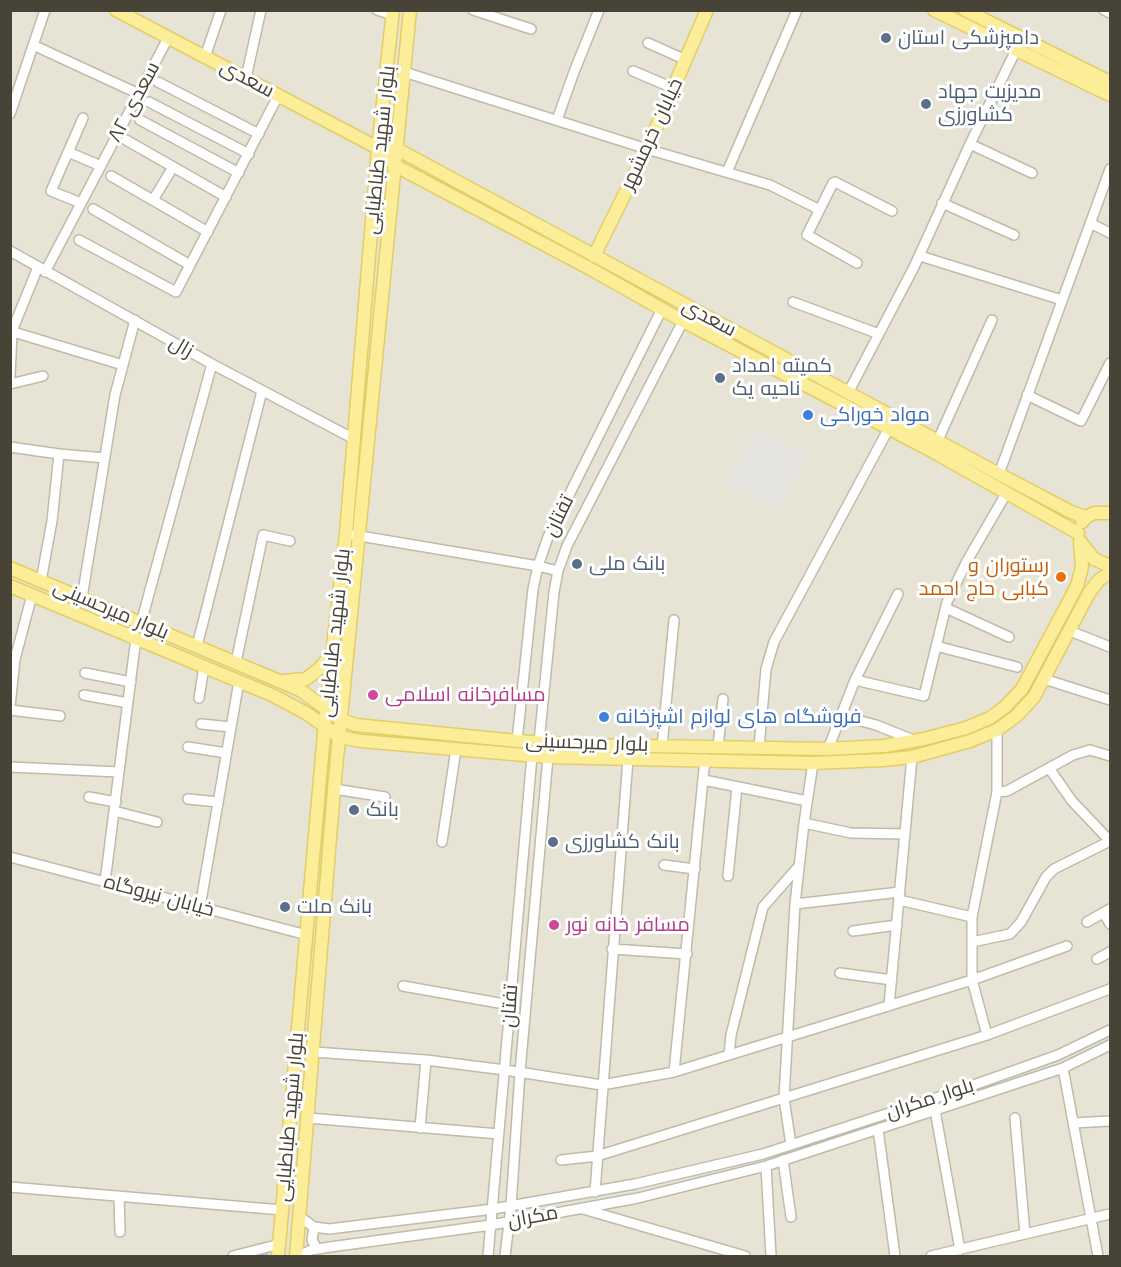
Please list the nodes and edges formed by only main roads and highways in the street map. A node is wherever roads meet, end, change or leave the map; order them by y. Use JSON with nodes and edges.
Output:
{"nodes":[{"id":1,"x":116,"y":10,"type":"edge"},
{"id":2,"x":410,"y":10,"type":"edge"},
{"id":3,"x":934,"y":10,"type":"edge"},
{"id":4,"x":702,"y":12,"type":"edge"},
{"id":5,"x":971,"y":12,"type":"edge"},
{"id":6,"x":393,"y":13,"type":"edge"},
{"id":7,"x":139,"y":16,"type":"edge"},
{"id":8,"x":1110,"y":81,"type":"edge"},
{"id":9,"x":1110,"y":95,"type":"edge"},
{"id":10,"x":378,"y":148,"type":"junction"},
{"id":11,"x":397,"y":149,"type":"junction"},
{"id":12,"x":396,"y":166,"type":"junction"},
{"id":13,"x":594,"y":256,"type":"junction"},
{"id":14,"x":1108,"y":510,"type":"edge"},
{"id":15,"x":1086,"y":517,"type":"junction"},
{"id":16,"x":352,"y":534,"type":"junction"},
{"id":17,"x":1079,"y":537,"type":"junction"},
{"id":18,"x":1110,"y":566,"type":"edge"},
{"id":19,"x":10,"y":568,"type":"edge"},
{"id":20,"x":1110,"y":573,"type":"edge"},
{"id":21,"x":10,"y":586,"type":"edge"},
{"id":22,"x":333,"y":651,"type":"junction"},
{"id":23,"x":279,"y":681,"type":"junction"},
{"id":24,"x":300,"y":690,"type":"junction"},
{"id":25,"x":295,"y":707,"type":"junction"},
{"id":26,"x":327,"y":709,"type":"junction"},
{"id":27,"x":342,"y":720,"type":"junction"},
{"id":28,"x":325,"y":729,"type":"junction"},
{"id":29,"x":434,"y":732,"type":"junction"},
{"id":30,"x":340,"y":737,"type":"junction"},
{"id":31,"x":433,"y":747,"type":"junction"},
{"id":32,"x":279,"y":1250,"type":"edge"},
{"id":33,"x":298,"y":1257,"type":"edge"}],
"edges":[{"from":1,"to":7,"type":"main road","name":"سعدی"},
{"from":2,"to":11,"type":"main road","name":"بلوار شهید طباطبایی"},
{"from":3,"to":9,"type":"main road"},
{"from":4,"to":13,"type":"main road","name":"خیابان خرمشهر"},
{"from":5,"to":8,"type":"main road"},
{"from":6,"to":10,"type":"main road","name":"بلوار شهید طباطبایی"},
{"from":7,"to":10,"type":"main road","name":"سعدی"},
{"from":10,"to":11,"type":"main road"},
{"from":10,"to":12,"type":"main road","name":"سعدی"},
{"from":10,"to":16,"type":"main road","name":"بلوار شهید طباطبایی"},
{"from":11,"to":12,"type":"main road","name":"بلوار شهید طباطبایی"},
{"from":11,"to":13,"type":"main road","name":"سعدی"},
{"from":12,"to":16,"type":"main road","name":"بلوار شهید طباطبایی"},
{"from":12,"to":17,"type":"main road","name":"سعدی"},
{"from":13,"to":15,"type":"main road","name":"سعدی"},
{"from":14,"to":15,"type":"main road"},
{"from":15,"to":17,"type":"main road"},
{"from":16,"to":22,"type":"main road","name":"بلوار شهید طباطبایی"},
{"from":16,"to":27,"type":"main road","name":"بلوار شهید طباطبایی"},
{"from":17,"to":18,"type":"main road","name":"سعدی"},
{"from":17,"to":29,"type":"main road","name":"بلوار میرحسینی"},
{"from":19,"to":23,"type":"main road","name":"بلوار میرحسینی"},
{"from":20,"to":31,"type":"main road","name":"بلوار میرحسینی"},
{"from":21,"to":25,"type":"main road","name":"بلوار میرحسینی"},
{"from":22,"to":23,"type":"main road"},
{"from":22,"to":26,"type":"main road","name":"بلوار شهید طباطبایی"},
{"from":23,"to":24,"type":"main road","name":"بلوار میرحسینی"},
{"from":24,"to":25,"type":"main road"},
{"from":24,"to":26,"type":"main road","name":"بلوار میرحسینی"},
{"from":25,"to":28,"type":"main road","name":"بلوار میرحسینی"},
{"from":26,"to":27,"type":"main road","name":"بلوار میرحسینی"},
{"from":26,"to":28,"type":"main road","name":"بلوار شهید طباطبایی"},
{"from":27,"to":29,"type":"main road","name":"بلوار میرحسینی"},
{"from":27,"to":30,"type":"main road","name":"بلوار شهید طباطبایی"},
{"from":28,"to":30,"type":"main road","name":"بلوار میرحسینی"},
{"from":28,"to":32,"type":"main road","name":"بلوار شهید طباطبایی"},
{"from":29,"to":31,"type":"main road"},
{"from":30,"to":31,"type":"main road","name":"بلوار میرحسینی"},
{"from":30,"to":33,"type":"main road","name":"بلوار شهید طباطبایی"}]}
